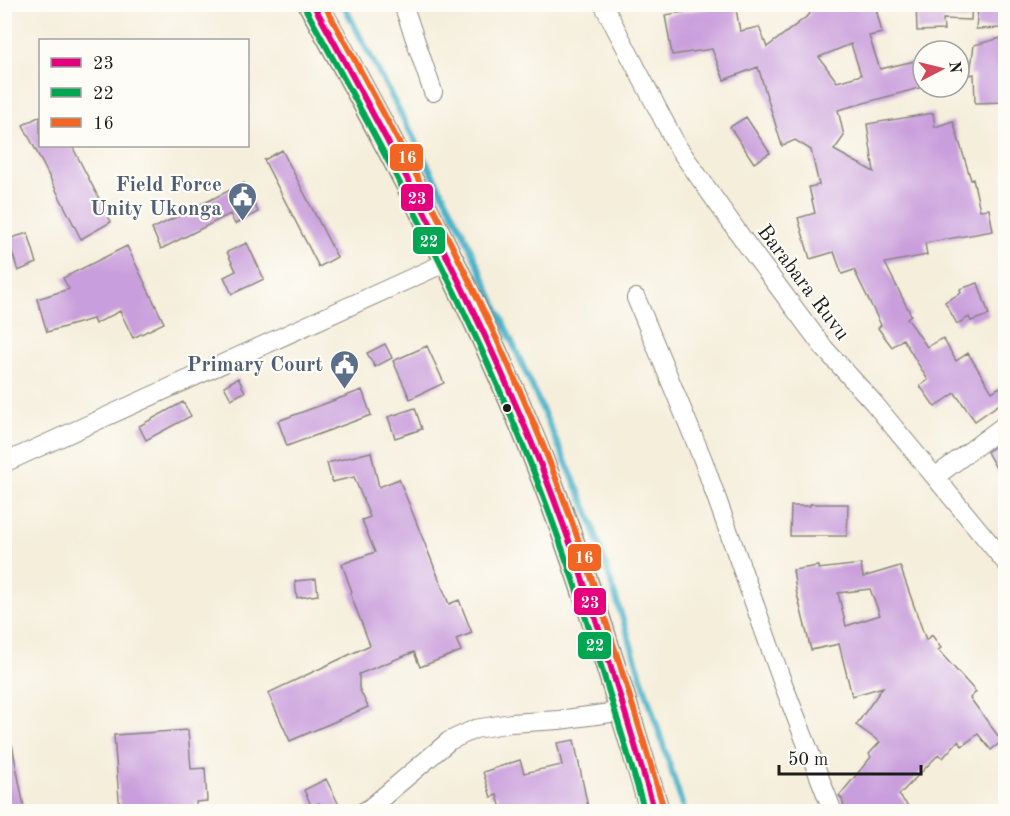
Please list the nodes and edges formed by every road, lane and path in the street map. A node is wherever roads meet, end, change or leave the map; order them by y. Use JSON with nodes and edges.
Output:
{"nodes":[{"id":1,"x":314,"y":4,"type":"edge"},
{"id":2,"x":403,"y":4,"type":"edge"},
{"id":3,"x":603,"y":4,"type":"edge"},
{"id":4,"x":433,"y":92,"type":"dead end"},
{"id":5,"x":449,"y":261,"type":"junction"},
{"id":6,"x":636,"y":298,"type":"dead end"},
{"id":7,"x":1005,"y":424,"type":"edge"},
{"id":8,"x":4,"y":463,"type":"edge"},
{"id":9,"x":935,"y":477,"type":"junction"},
{"id":10,"x":1005,"y":562,"type":"edge"},
{"id":11,"x":625,"y":711,"type":"junction"},
{"id":12,"x":363,"y":812,"type":"edge"},
{"id":13,"x":655,"y":812,"type":"edge"},
{"id":14,"x":833,"y":812,"type":"edge"}],
"edges":[{"from":1,"to":5,"type":"main road"},
{"from":2,"to":4,"type":"street"},
{"from":3,"to":9,"type":"street","name":"Barabara Ruvu"},
{"from":5,"to":8,"type":"street"},
{"from":5,"to":11,"type":"main road"},
{"from":6,"to":14,"type":"street"},
{"from":7,"to":9,"type":"street"},
{"from":9,"to":10,"type":"street","name":"Barabara Ruvu"},
{"from":11,"to":12,"type":"street"},
{"from":11,"to":13,"type":"main road"}]}
